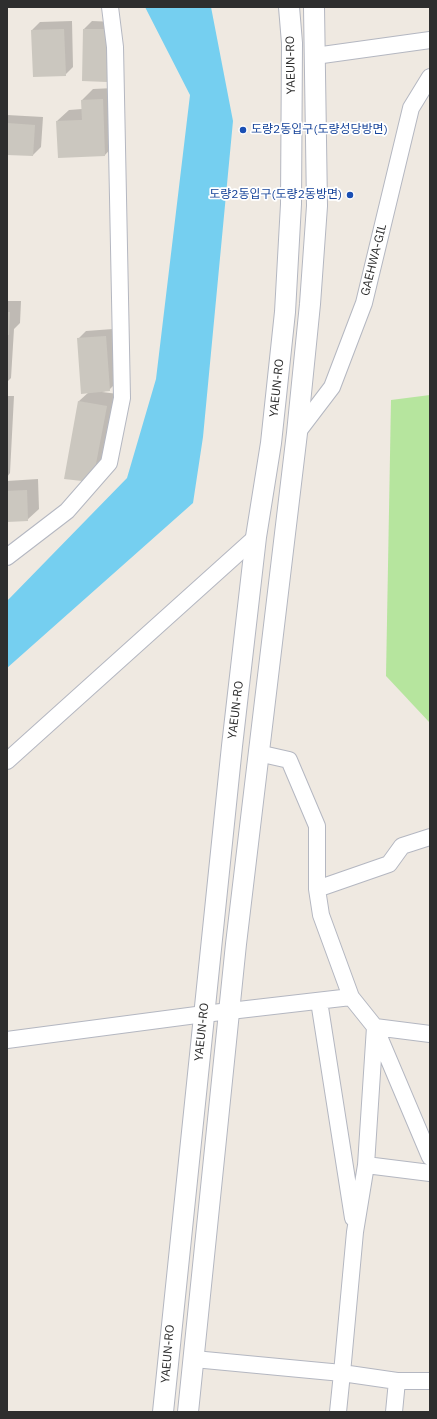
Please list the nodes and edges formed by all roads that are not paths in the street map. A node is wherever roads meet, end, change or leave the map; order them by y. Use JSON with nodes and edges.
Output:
{"nodes":[{"id":1,"x":110,"y":7,"type":"edge"},
{"id":2,"x":289,"y":7,"type":"edge"},
{"id":3,"x":314,"y":7,"type":"edge"},
{"id":4,"x":430,"y":40,"type":"edge"},
{"id":5,"x":315,"y":56,"type":"junction"},
{"id":6,"x":430,"y":77,"type":"edge"},
{"id":7,"x":297,"y":433,"type":"junction"},
{"id":8,"x":256,"y":537,"type":"junction"},
{"id":9,"x":7,"y":557,"type":"edge"},
{"id":10,"x":258,"y":753,"type":"junction"},
{"id":11,"x":7,"y":760,"type":"edge"},
{"id":12,"x":430,"y":837,"type":"edge"},
{"id":13,"x":317,"y":889,"type":"junction"},
{"id":14,"x":351,"y":997,"type":"junction"},
{"id":15,"x":319,"y":1001,"type":"junction"},
{"id":16,"x":229,"y":1011,"type":"junction"},
{"id":17,"x":204,"y":1014,"type":"junction"},
{"id":18,"x":375,"y":1027,"type":"junction"},
{"id":19,"x":430,"y":1034,"type":"edge"},
{"id":20,"x":7,"y":1040,"type":"edge"},
{"id":21,"x":430,"y":1157,"type":"edge"},
{"id":22,"x":366,"y":1165,"type":"junction"},
{"id":23,"x":430,"y":1173,"type":"edge"},
{"id":24,"x":355,"y":1232,"type":"junction"},
{"id":25,"x":194,"y":1359,"type":"junction"},
{"id":26,"x":342,"y":1373,"type":"junction"},
{"id":27,"x":397,"y":1381,"type":"junction"},
{"id":28,"x":430,"y":1382,"type":"edge"},
{"id":29,"x":163,"y":1412,"type":"edge"},
{"id":30,"x":188,"y":1412,"type":"edge"},
{"id":31,"x":338,"y":1412,"type":"edge"},
{"id":32,"x":394,"y":1412,"type":"edge"}],
"edges":[{"from":1,"to":9,"type":"street"},
{"from":2,"to":8,"type":"street","name":"YAEUN-RO"},
{"from":3,"to":5,"type":"street","name":"YAEUN-RO"},
{"from":4,"to":5,"type":"street","name":"YAEUN-RO"},
{"from":5,"to":7,"type":"street","name":"YAEUN-RO"},
{"from":6,"to":7,"type":"street","name":"GAEHWA-GIL"},
{"from":7,"to":10,"type":"street","name":"YAEUN-RO"},
{"from":8,"to":11,"type":"street"},
{"from":8,"to":17,"type":"street","name":"YAEUN-RO"},
{"from":10,"to":13,"type":"street"},
{"from":10,"to":16,"type":"street","name":"YAEUN-RO"},
{"from":12,"to":13,"type":"street"},
{"from":13,"to":14,"type":"street"},
{"from":14,"to":15,"type":"street"},
{"from":14,"to":18,"type":"street"},
{"from":15,"to":16,"type":"street"},
{"from":15,"to":24,"type":"street"},
{"from":16,"to":17,"type":"street"},
{"from":16,"to":25,"type":"street","name":"YAEUN-RO"},
{"from":17,"to":20,"type":"street"},
{"from":17,"to":29,"type":"street","name":"YAEUN-RO"},
{"from":18,"to":19,"type":"street"},
{"from":18,"to":21,"type":"street"},
{"from":18,"to":22,"type":"street"},
{"from":22,"to":23,"type":"street"},
{"from":22,"to":24,"type":"street"},
{"from":24,"to":26,"type":"street"},
{"from":25,"to":26,"type":"street"},
{"from":25,"to":30,"type":"street","name":"YAEUN-RO"},
{"from":26,"to":27,"type":"street"},
{"from":26,"to":31,"type":"street"},
{"from":27,"to":28,"type":"street"},
{"from":27,"to":32,"type":"street"}]}
